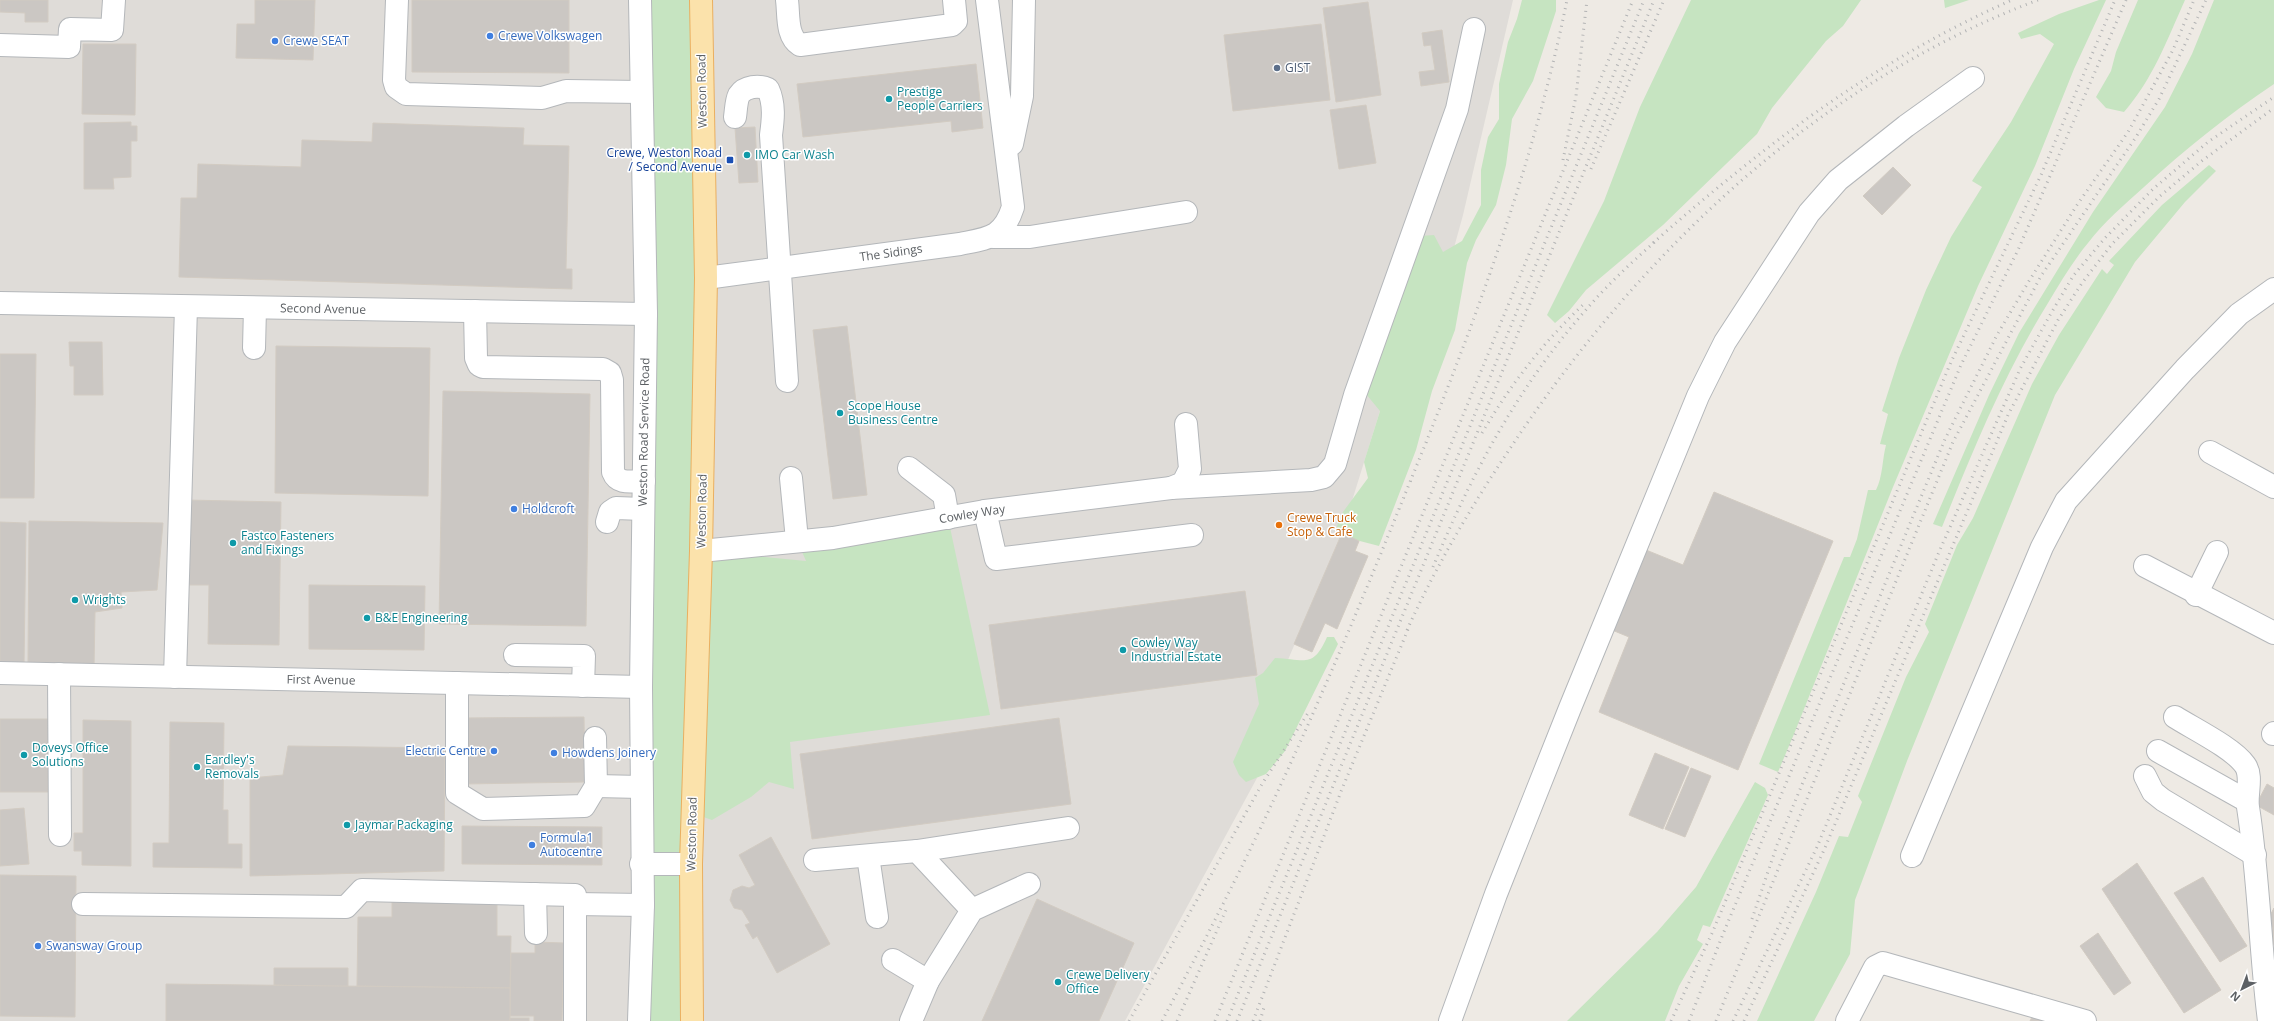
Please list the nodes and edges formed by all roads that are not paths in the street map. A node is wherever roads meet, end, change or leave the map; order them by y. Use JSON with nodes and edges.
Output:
{"nodes":[{"id":1,"x":114,"y":0,"type":"edge"},
{"id":2,"x":397,"y":0,"type":"edge"},
{"id":3,"x":640,"y":0,"type":"edge"},
{"id":4,"x":701,"y":0,"type":"edge"},
{"id":5,"x":954,"y":0,"type":"edge"},
{"id":6,"x":987,"y":0,"type":"edge"},
{"id":7,"x":1024,"y":0,"type":"edge"},
{"id":8,"x":792,"y":1,"type":"edge"},
{"id":9,"x":1474,"y":29,"type":"dead end"},
{"id":10,"x":0,"y":45,"type":"edge"},
{"id":11,"x":1973,"y":78,"type":"dead end"},
{"id":12,"x":641,"y":92,"type":"junction"},
{"id":13,"x":736,"y":117,"type":"dead end"},
{"id":14,"x":1008,"y":161,"type":"junction"},
{"id":15,"x":1186,"y":212,"type":"dead end"},
{"id":16,"x":993,"y":237,"type":"junction"},
{"id":17,"x":778,"y":268,"type":"junction"},
{"id":18,"x":706,"y":278,"type":"junction"},
{"id":19,"x":2274,"y":288,"type":"edge"},
{"id":20,"x":0,"y":303,"type":"edge"},
{"id":21,"x":186,"y":306,"type":"junction"},
{"id":22,"x":255,"y":308,"type":"junction"},
{"id":23,"x":475,"y":312,"type":"junction"},
{"id":24,"x":646,"y":314,"type":"junction"},
{"id":25,"x":254,"y":348,"type":"dead end"},
{"id":26,"x":787,"y":381,"type":"dead end"},
{"id":27,"x":1186,"y":424,"type":"dead end"},
{"id":28,"x":2210,"y":452,"type":"dead end"},
{"id":29,"x":909,"y":468,"type":"dead end"},
{"id":30,"x":791,"y":478,"type":"dead end"},
{"id":31,"x":644,"y":481,"type":"junction"},
{"id":32,"x":2274,"y":487,"type":"edge"},
{"id":33,"x":1171,"y":488,"type":"junction"},
{"id":34,"x":643,"y":509,"type":"junction"},
{"id":35,"x":985,"y":511,"type":"junction"},
{"id":36,"x":948,"y":518,"type":"junction"},
{"id":37,"x":607,"y":522,"type":"dead end"},
{"id":38,"x":1192,"y":535,"type":"dead end"},
{"id":39,"x":797,"y":540,"type":"junction"},
{"id":40,"x":701,"y":551,"type":"junction"},
{"id":41,"x":2217,"y":552,"type":"dead end"},
{"id":42,"x":2145,"y":566,"type":"dead end"},
{"id":43,"x":2196,"y":594,"type":"junction"},
{"id":44,"x":2274,"y":633,"type":"edge"},
{"id":45,"x":516,"y":655,"type":"dead end"},
{"id":46,"x":0,"y":673,"type":"edge"},
{"id":47,"x":59,"y":674,"type":"junction"},
{"id":48,"x":174,"y":677,"type":"junction"},
{"id":49,"x":457,"y":683,"type":"junction"},
{"id":50,"x":584,"y":686,"type":"junction"},
{"id":51,"x":641,"y":687,"type":"junction"},
{"id":52,"x":2175,"y":717,"type":"dead end"},
{"id":53,"x":595,"y":738,"type":"dead end"},
{"id":54,"x":2158,"y":750,"type":"dead end"},
{"id":55,"x":2145,"y":776,"type":"dead end"},
{"id":56,"x":596,"y":786,"type":"junction"},
{"id":57,"x":641,"y":787,"type":"junction"},
{"id":58,"x":2247,"y":801,"type":"junction"},
{"id":59,"x":1068,"y":828,"type":"dead end"},
{"id":60,"x":60,"y":835,"type":"dead end"},
{"id":61,"x":917,"y":851,"type":"junction"},
{"id":62,"x":2255,"y":855,"type":"junction"},
{"id":63,"x":868,"y":856,"type":"junction"},
{"id":64,"x":1912,"y":856,"type":"dead end"},
{"id":65,"x":815,"y":860,"type":"dead end"},
{"id":66,"x":641,"y":864,"type":"junction"},
{"id":67,"x":691,"y":864,"type":"junction"},
{"id":68,"x":1029,"y":884,"type":"dead end"},
{"id":69,"x":535,"y":894,"type":"junction"},
{"id":70,"x":83,"y":904,"type":"dead end"},
{"id":71,"x":574,"y":904,"type":"junction"},
{"id":72,"x":643,"y":905,"type":"junction"},
{"id":73,"x":972,"y":910,"type":"junction"},
{"id":74,"x":877,"y":916,"type":"dead end"},
{"id":75,"x":536,"y":933,"type":"dead end"},
{"id":76,"x":893,"y":960,"type":"dead end"},
{"id":77,"x":928,"y":981,"type":"junction"},
{"id":78,"x":575,"y":1021,"type":"edge"},
{"id":79,"x":639,"y":1021,"type":"edge"},
{"id":80,"x":692,"y":1021,"type":"edge"},
{"id":81,"x":911,"y":1021,"type":"edge"},
{"id":82,"x":1450,"y":1021,"type":"edge"},
{"id":83,"x":1847,"y":1021,"type":"edge"},
{"id":84,"x":2084,"y":1021,"type":"edge"},
{"id":85,"x":2269,"y":1021,"type":"edge"}],
"edges":[{"from":1,"to":10,"type":"street"},
{"from":2,"to":12,"type":"street"},
{"from":3,"to":12,"type":"street","name":"Weston Road Service Road"},
{"from":4,"to":18,"type":"main road","name":"Weston Road"},
{"from":5,"to":8,"type":"street"},
{"from":6,"to":14,"type":"street"},
{"from":7,"to":14,"type":"street"},
{"from":9,"to":33,"type":"street"},
{"from":11,"to":82,"type":"street"},
{"from":12,"to":24,"type":"street","name":"Weston Road Service Road"},
{"from":13,"to":17,"type":"street"},
{"from":14,"to":16,"type":"street"},
{"from":15,"to":16,"type":"street","name":"The Sidings"},
{"from":16,"to":17,"type":"street","name":"The Sidings"},
{"from":17,"to":18,"type":"street","name":"The Sidings"},
{"from":17,"to":26,"type":"street"},
{"from":18,"to":40,"type":"main road","name":"Weston Road"},
{"from":19,"to":64,"type":"street"},
{"from":20,"to":21,"type":"street","name":"Second Avenue"},
{"from":21,"to":22,"type":"street","name":"Second Avenue"},
{"from":21,"to":48,"type":"street"},
{"from":22,"to":23,"type":"street","name":"Second Avenue"},
{"from":22,"to":25,"type":"street"},
{"from":23,"to":24,"type":"street","name":"Second Avenue"},
{"from":23,"to":31,"type":"street"},
{"from":24,"to":31,"type":"street","name":"Weston Road Service Road"},
{"from":27,"to":33,"type":"street","name":"Cowley Way"},
{"from":28,"to":32,"type":"street"},
{"from":29,"to":36,"type":"street"},
{"from":30,"to":39,"type":"street"},
{"from":31,"to":34,"type":"street","name":"Weston Road Service Road"},
{"from":33,"to":35,"type":"street","name":"Cowley Way"},
{"from":34,"to":37,"type":"street"},
{"from":34,"to":51,"type":"street","name":"Weston Road Service Road"},
{"from":35,"to":36,"type":"street","name":"Cowley Way"},
{"from":35,"to":38,"type":"street"},
{"from":36,"to":39,"type":"street","name":"Cowley Way"},
{"from":39,"to":40,"type":"street","name":"Cowley Way"},
{"from":40,"to":67,"type":"main road","name":"Weston Road"},
{"from":41,"to":43,"type":"street"},
{"from":42,"to":43,"type":"street"},
{"from":43,"to":44,"type":"street"},
{"from":45,"to":50,"type":"street"},
{"from":46,"to":47,"type":"street","name":"First Avenue"},
{"from":47,"to":48,"type":"street","name":"First Avenue"},
{"from":47,"to":60,"type":"street"},
{"from":48,"to":49,"type":"street","name":"First Avenue"},
{"from":49,"to":50,"type":"street","name":"First Avenue"},
{"from":49,"to":56,"type":"street"},
{"from":50,"to":51,"type":"street","name":"First Avenue"},
{"from":51,"to":57,"type":"street","name":"Weston Road Service Road"},
{"from":52,"to":58,"type":"street"},
{"from":53,"to":56,"type":"street"},
{"from":54,"to":58,"type":"street"},
{"from":55,"to":62,"type":"street"},
{"from":56,"to":57,"type":"street"},
{"from":57,"to":66,"type":"street","name":"Weston Road Service Road"},
{"from":58,"to":62,"type":"street"},
{"from":59,"to":61,"type":"street"},
{"from":61,"to":63,"type":"street"},
{"from":61,"to":73,"type":"street"},
{"from":62,"to":85,"type":"street"},
{"from":63,"to":65,"type":"street"},
{"from":63,"to":74,"type":"street"},
{"from":66,"to":67,"type":"street"},
{"from":66,"to":72,"type":"street","name":"Weston Road Service Road"},
{"from":67,"to":80,"type":"main road","name":"Weston Road"},
{"from":68,"to":73,"type":"street"},
{"from":69,"to":70,"type":"street"},
{"from":69,"to":71,"type":"street"},
{"from":69,"to":75,"type":"street"},
{"from":71,"to":72,"type":"street"},
{"from":71,"to":78,"type":"street"},
{"from":72,"to":79,"type":"street","name":"Weston Road Service Road"},
{"from":73,"to":77,"type":"street"},
{"from":76,"to":77,"type":"street"},
{"from":77,"to":81,"type":"street"},
{"from":83,"to":84,"type":"street"}]}
